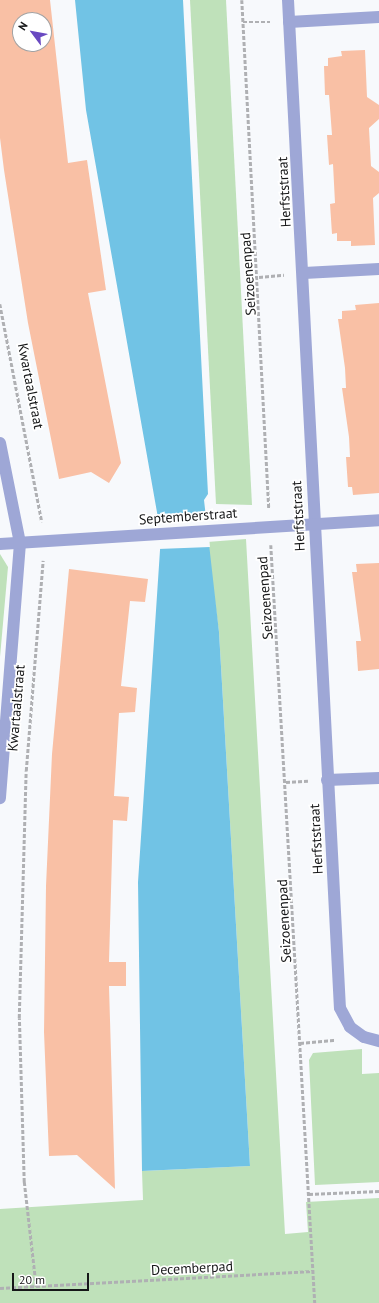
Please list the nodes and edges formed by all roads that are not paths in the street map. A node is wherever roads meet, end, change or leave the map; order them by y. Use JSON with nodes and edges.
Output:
{"nodes":[{"id":1,"x":288,"y":0,"type":"edge"},
{"id":2,"x":379,"y":17,"type":"edge"},
{"id":3,"x":289,"y":22,"type":"junction"},
{"id":4,"x":379,"y":269,"type":"edge"},
{"id":5,"x":304,"y":273,"type":"junction"},
{"id":6,"x":0,"y":443,"type":"edge"},
{"id":7,"x":379,"y":520,"type":"edge"},
{"id":8,"x":313,"y":523,"type":"junction"},
{"id":9,"x":20,"y":543,"type":"junction"},
{"id":10,"x":0,"y":544,"type":"edge"},
{"id":11,"x":379,"y":778,"type":"edge"},
{"id":12,"x":327,"y":780,"type":"junction"},
{"id":13,"x":0,"y":798,"type":"edge"},
{"id":14,"x":379,"y":1041,"type":"edge"}],
"edges":[{"from":1,"to":3,"type":"street","name":"Herfststraat"},
{"from":2,"to":3,"type":"street"},
{"from":3,"to":5,"type":"street","name":"Herfststraat"},
{"from":4,"to":5,"type":"street"},
{"from":5,"to":8,"type":"street","name":"Herfststraat"},
{"from":6,"to":9,"type":"street","name":"Kwartaalstraat"},
{"from":7,"to":8,"type":"street","name":"Septemberstraat"},
{"from":8,"to":9,"type":"street","name":"Septemberstraat"},
{"from":8,"to":12,"type":"street","name":"Herfststraat"},
{"from":9,"to":10,"type":"street","name":"Septemberstraat"},
{"from":9,"to":13,"type":"street","name":"Kwartaalstraat"},
{"from":11,"to":12,"type":"street"},
{"from":12,"to":14,"type":"street","name":"Herfststraat"}]}
